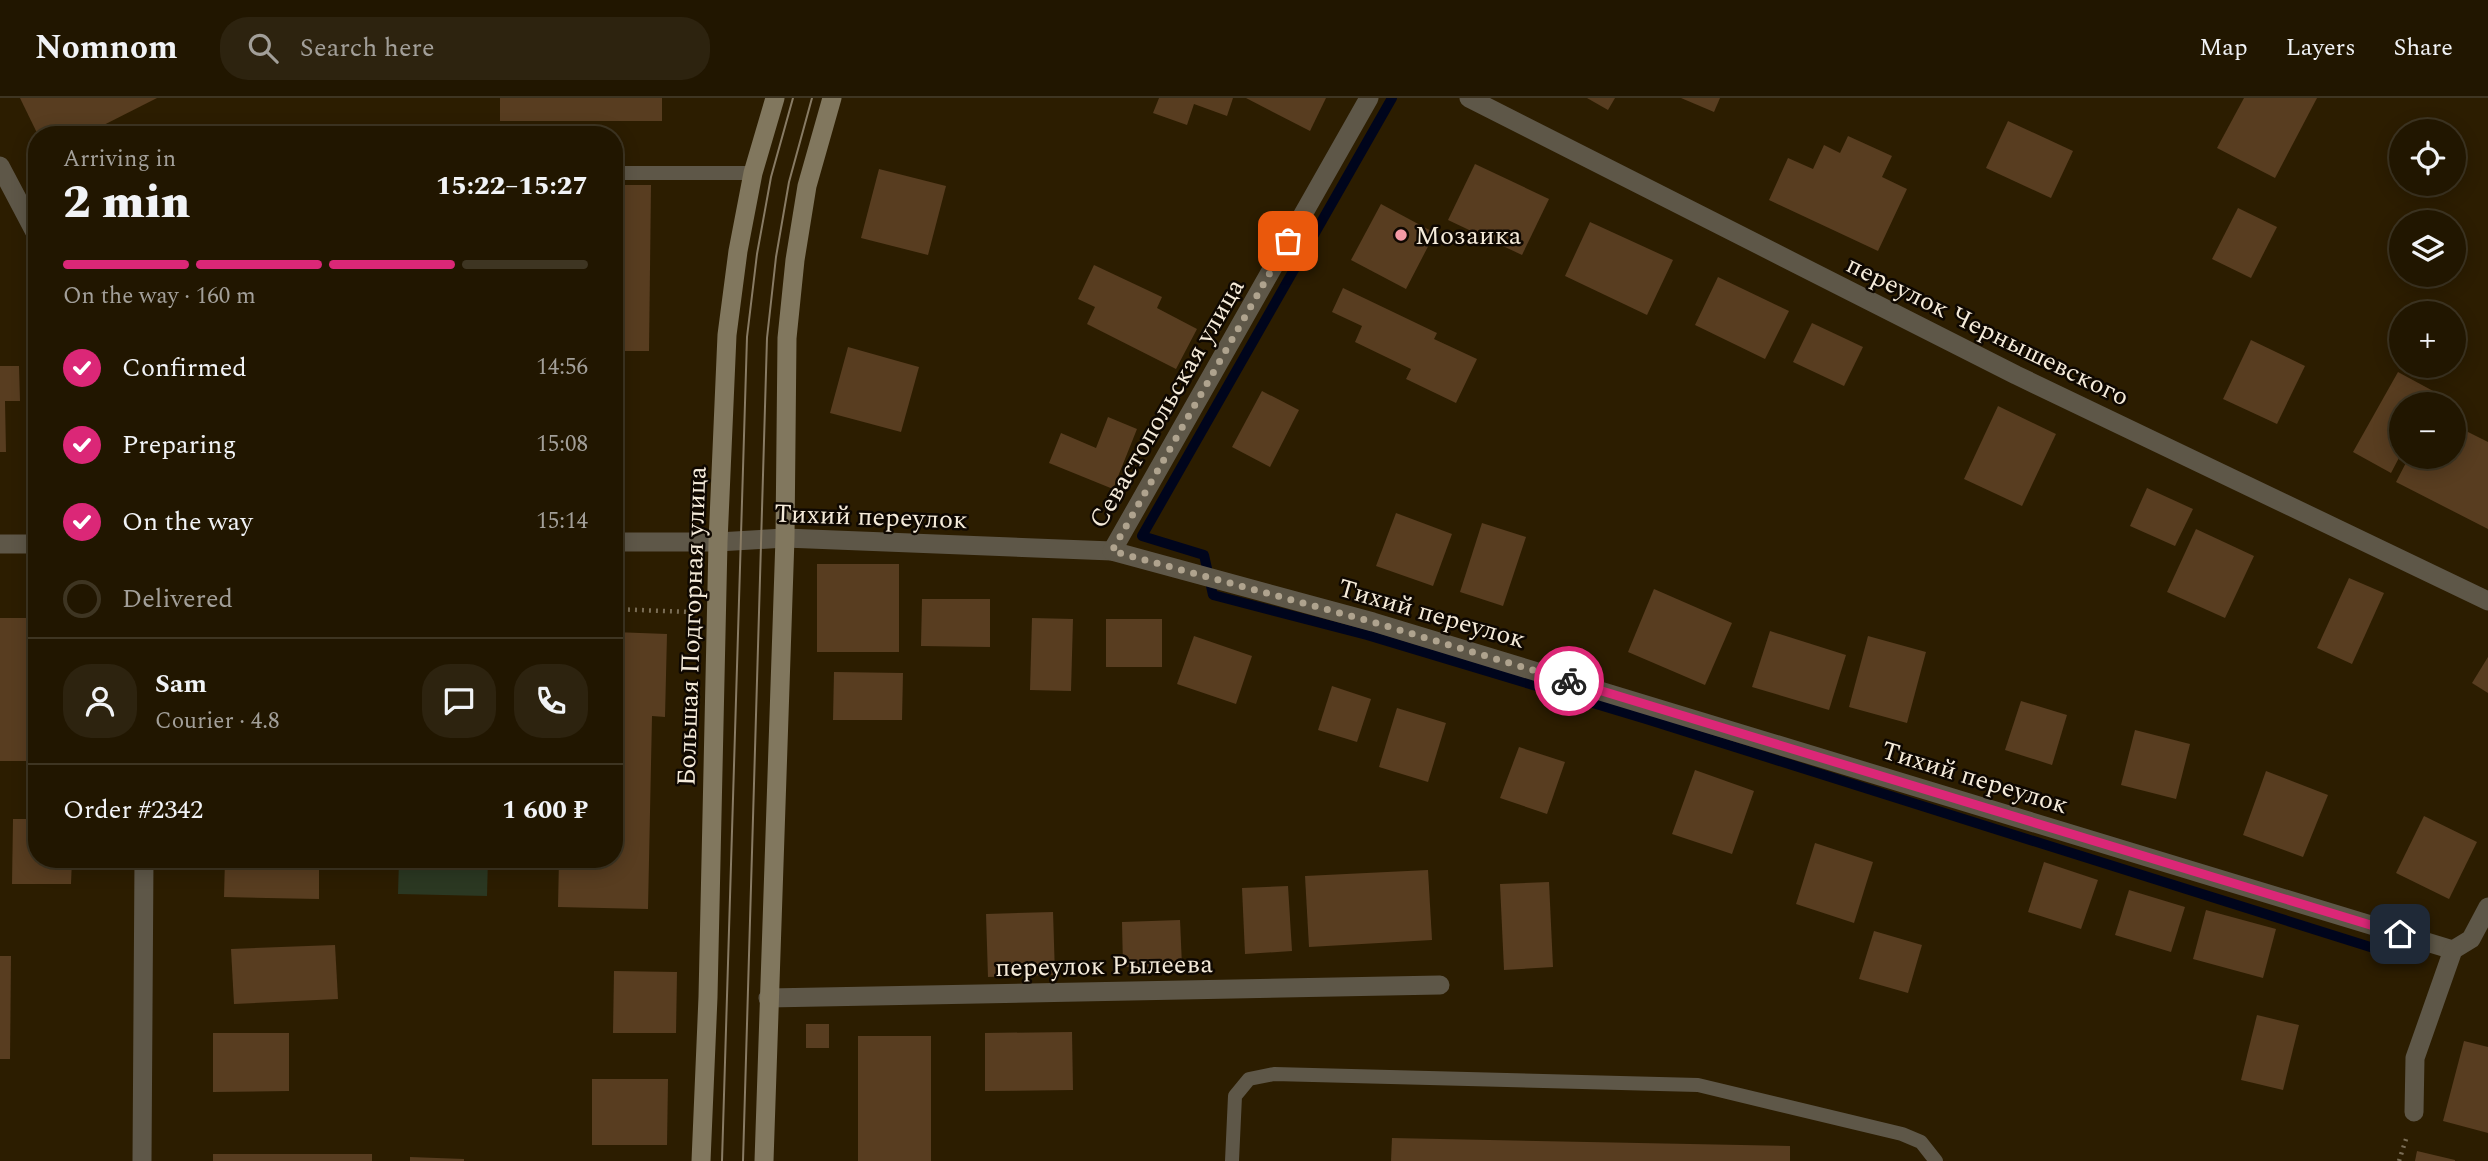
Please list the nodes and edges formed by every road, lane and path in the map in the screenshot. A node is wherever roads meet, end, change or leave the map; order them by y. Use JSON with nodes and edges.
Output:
{"nodes":[{"id":1,"x":775,"y":98,"type":"edge"},
{"id":2,"x":832,"y":98,"type":"edge"},
{"id":3,"x":1369,"y":98,"type":"edge"},
{"id":4,"x":1469,"y":98,"type":"edge"},
{"id":5,"x":0,"y":166,"type":"edge"},
{"id":6,"x":623,"y":173,"type":"edge"},
{"id":7,"x":753,"y":173,"type":"junction"},
{"id":8,"x":28,"y":215,"type":"edge"},
{"id":9,"x":785,"y":538,"type":"junction"},
{"id":10,"x":623,"y":542,"type":"edge"},
{"id":11,"x":718,"y":542,"type":"junction"},
{"id":12,"x":0,"y":544,"type":"edge"},
{"id":13,"x":28,"y":544,"type":"edge"},
{"id":14,"x":1112,"y":551,"type":"junction"},
{"id":15,"x":2488,"y":601,"type":"edge"},
{"id":16,"x":623,"y":609,"type":"edge"},
{"id":17,"x":717,"y":613,"type":"junction"},
{"id":18,"x":144,"y":868,"type":"edge"},
{"id":19,"x":2488,"y":907,"type":"edge"},
{"id":20,"x":2453,"y":950,"type":"junction"},
{"id":21,"x":1440,"y":985,"type":"dead end"},
{"id":22,"x":768,"y":998,"type":"junction"},
{"id":23,"x":2414,"y":1112,"type":"dead end"},
{"id":24,"x":142,"y":1161,"type":"edge"},
{"id":25,"x":701,"y":1161,"type":"edge"},
{"id":26,"x":764,"y":1161,"type":"edge"},
{"id":27,"x":1232,"y":1161,"type":"edge"},
{"id":28,"x":1936,"y":1161,"type":"edge"}],
"edges":[{"from":1,"to":7,"type":"main road","name":"Большая Подгорная улица"},
{"from":2,"to":9,"type":"main road"},
{"from":3,"to":14,"type":"street","name":"Севастопольская улица"},
{"from":4,"to":15,"type":"street","name":"переулок Чернышевского"},
{"from":5,"to":8,"type":"street"},
{"from":6,"to":7,"type":"lane"},
{"from":7,"to":11,"type":"main road","name":"Большая Подгорная улица"},
{"from":9,"to":11,"type":"street","name":"Тихий переулок"},
{"from":9,"to":14,"type":"street","name":"Тихий переулок"},
{"from":9,"to":22,"type":"main road"},
{"from":10,"to":11,"type":"street","name":"Тихий переулок"},
{"from":11,"to":17,"type":"main road","name":"Большая Подгорная улица"},
{"from":12,"to":13,"type":"street"},
{"from":14,"to":20,"type":"street","name":"Тихий переулок"},
{"from":16,"to":17,"type":"path"},
{"from":17,"to":25,"type":"main road","name":"Большая Подгорная улица"},
{"from":18,"to":24,"type":"street"},
{"from":19,"to":20,"type":"street"},
{"from":20,"to":23,"type":"street"},
{"from":21,"to":22,"type":"street","name":"переулок Рылеева"},
{"from":22,"to":26,"type":"main road"},
{"from":27,"to":28,"type":"lane"}]}
